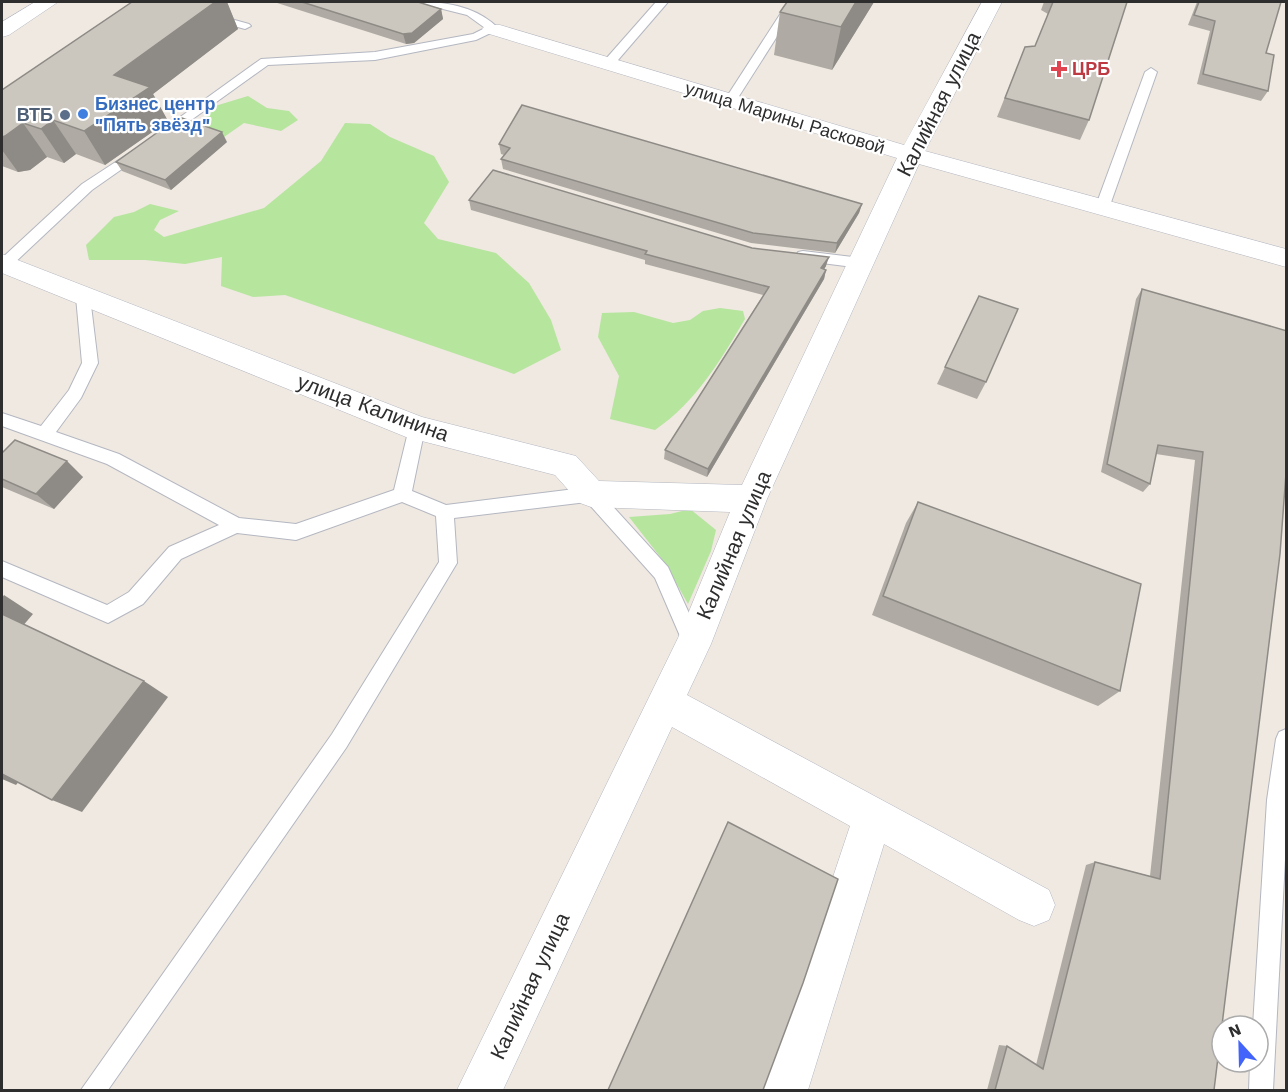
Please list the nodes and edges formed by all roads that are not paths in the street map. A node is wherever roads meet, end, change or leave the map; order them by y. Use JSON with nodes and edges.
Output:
{"nodes":[{"id":1,"x":48,"y":2,"type":"edge"},
{"id":2,"x":427,"y":2,"type":"edge"},
{"id":3,"x":662,"y":2,"type":"edge"},
{"id":4,"x":793,"y":2,"type":"edge"},
{"id":5,"x":992,"y":2,"type":"edge"},
{"id":6,"x":202,"y":14,"type":"edge"},
{"id":7,"x":245,"y":26,"type":"dead end"},
{"id":8,"x":493,"y":29,"type":"junction"},
{"id":9,"x":2,"y":31,"type":"edge"},
{"id":10,"x":608,"y":64,"type":"junction"},
{"id":11,"x":1151,"y":72,"type":"dead end"},
{"id":12,"x":730,"y":101,"type":"junction"},
{"id":13,"x":911,"y":156,"type":"junction"},
{"id":14,"x":1102,"y":208,"type":"junction"},
{"id":15,"x":784,"y":254,"type":"edge"},
{"id":16,"x":1287,"y":258,"type":"edge"},
{"id":17,"x":861,"y":263,"type":"junction"},
{"id":18,"x":3,"y":264,"type":"edge"},
{"id":19,"x":83,"y":297,"type":"junction"},
{"id":20,"x":2,"y":419,"type":"edge"},
{"id":21,"x":417,"y":428,"type":"junction"},
{"id":22,"x":44,"y":435,"type":"junction"},
{"id":23,"x":591,"y":494,"type":"junction"},
{"id":24,"x":402,"y":495,"type":"junction"},
{"id":25,"x":751,"y":499,"type":"junction"},
{"id":26,"x":445,"y":512,"type":"junction"},
{"id":27,"x":236,"y":525,"type":"junction"},
{"id":28,"x":2,"y":569,"type":"edge"},
{"id":29,"x":693,"y":644,"type":"junction"},
{"id":30,"x":665,"y":703,"type":"junction"},
{"id":31,"x":1287,"y":739,"type":"edge"},
{"id":32,"x":873,"y":816,"type":"junction"},
{"id":33,"x":1034,"y":905,"type":"dead end"},
{"id":34,"x":93,"y":1090,"type":"edge"},
{"id":35,"x":480,"y":1090,"type":"edge"},
{"id":36,"x":784,"y":1090,"type":"edge"},
{"id":37,"x":1262,"y":1090,"type":"edge"}],
"edges":[{"from":1,"to":9,"type":"street"},
{"from":2,"to":8,"type":"lane"},
{"from":3,"to":10,"type":"lane"},
{"from":4,"to":12,"type":"lane"},
{"from":5,"to":13,"type":"street","name":"Калийная улица"},
{"from":6,"to":7,"type":"lane"},
{"from":8,"to":10,"type":"street","name":"улица Марины Расковой"},
{"from":8,"to":18,"type":"lane"},
{"from":10,"to":12,"type":"street","name":"улица Марины Расковой"},
{"from":11,"to":14,"type":"lane"},
{"from":12,"to":13,"type":"street","name":"улица Марины Расковой"},
{"from":13,"to":14,"type":"street","name":"улица Марины Расковой"},
{"from":13,"to":17,"type":"street","name":"Калийная улица"},
{"from":14,"to":16,"type":"street","name":"улица Марины Расковой"},
{"from":15,"to":17,"type":"lane"},
{"from":17,"to":25,"type":"street","name":"Калийная улица"},
{"from":18,"to":19,"type":"street","name":"улица Калинина"},
{"from":19,"to":21,"type":"street","name":"улица Калинина"},
{"from":19,"to":22,"type":"lane"},
{"from":20,"to":22,"type":"lane"},
{"from":21,"to":23,"type":"street","name":"улица Калинина"},
{"from":21,"to":24,"type":"lane"},
{"from":22,"to":27,"type":"lane"},
{"from":23,"to":25,"type":"street"},
{"from":23,"to":26,"type":"lane"},
{"from":23,"to":29,"type":"lane"},
{"from":24,"to":26,"type":"lane"},
{"from":24,"to":27,"type":"lane"},
{"from":25,"to":29,"type":"street","name":"Калийная улица"},
{"from":26,"to":34,"type":"lane"},
{"from":27,"to":28,"type":"lane"},
{"from":29,"to":30,"type":"street","name":"Калийная улица"},
{"from":30,"to":32,"type":"street"},
{"from":30,"to":35,"type":"street","name":"Калийная улица"},
{"from":31,"to":37,"type":"lane"},
{"from":32,"to":33,"type":"street"},
{"from":32,"to":36,"type":"street"}]}
